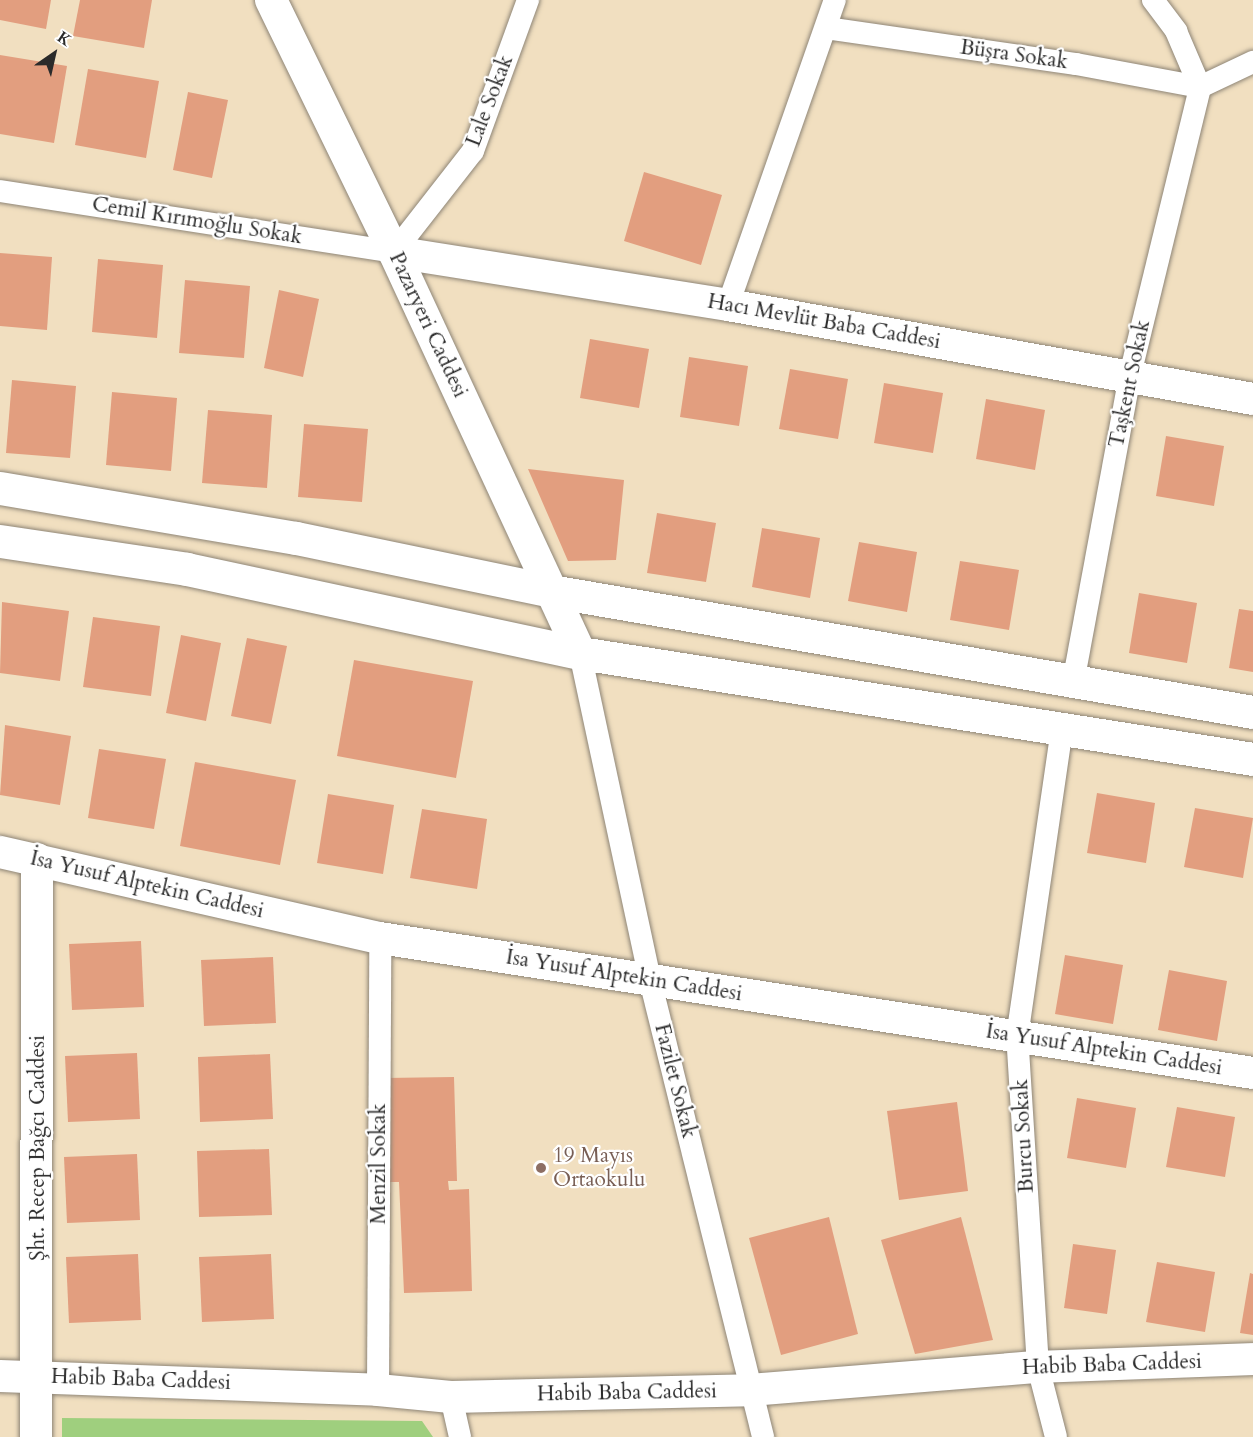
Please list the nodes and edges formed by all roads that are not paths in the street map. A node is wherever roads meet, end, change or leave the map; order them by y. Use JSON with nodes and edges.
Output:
{"nodes":[{"id":1,"x":272,"y":0,"type":"edge"},
{"id":2,"x":528,"y":0,"type":"edge"},
{"id":3,"x":835,"y":0,"type":"edge"},
{"id":4,"x":1153,"y":0,"type":"edge"},
{"id":5,"x":826,"y":28,"type":"junction"},
{"id":6,"x":1253,"y":62,"type":"edge"},
{"id":7,"x":1200,"y":87,"type":"junction"},
{"id":8,"x":0,"y":191,"type":"edge"},
{"id":9,"x":394,"y":252,"type":"junction"},
{"id":10,"x":728,"y":305,"type":"junction"},
{"id":11,"x":1130,"y":375,"type":"junction"},
{"id":12,"x":1253,"y":399,"type":"edge"},
{"id":13,"x":0,"y":488,"type":"edge"},
{"id":14,"x":0,"y":541,"type":"edge"},
{"id":15,"x":551,"y":591,"type":"junction"},
{"id":16,"x":580,"y":653,"type":"junction"},
{"id":17,"x":1073,"y":683,"type":"junction"},
{"id":18,"x":1253,"y":712,"type":"edge"},
{"id":19,"x":1062,"y":727,"type":"junction"},
{"id":20,"x":1253,"y":759,"type":"edge"},
{"id":21,"x":0,"y":852,"type":"edge"},
{"id":22,"x":37,"y":859,"type":"junction"},
{"id":23,"x":380,"y":938,"type":"junction"},
{"id":24,"x":650,"y":980,"type":"junction"},
{"id":25,"x":1017,"y":1037,"type":"junction"},
{"id":26,"x":1253,"y":1072,"type":"edge"},
{"id":27,"x":1253,"y":1359,"type":"edge"},
{"id":28,"x":1038,"y":1367,"type":"junction"},
{"id":29,"x":0,"y":1376,"type":"edge"},
{"id":30,"x":36,"y":1376,"type":"junction"},
{"id":31,"x":378,"y":1390,"type":"junction"},
{"id":32,"x":750,"y":1390,"type":"junction"},
{"id":33,"x":451,"y":1397,"type":"junction"},
{"id":34,"x":36,"y":1437,"type":"edge"},
{"id":35,"x":460,"y":1437,"type":"edge"},
{"id":36,"x":763,"y":1437,"type":"edge"},
{"id":37,"x":1056,"y":1437,"type":"edge"}],
"edges":[{"from":1,"to":9,"type":"street","name":"Pazaryeri Caddesi"},
{"from":2,"to":9,"type":"street","name":"Lale Sokak"},
{"from":3,"to":5,"type":"street"},
{"from":4,"to":7,"type":"street"},
{"from":5,"to":7,"type":"street","name":"Büşra Sokak"},
{"from":5,"to":10,"type":"street"},
{"from":6,"to":7,"type":"street"},
{"from":7,"to":11,"type":"street","name":"Taşkent Sokak"},
{"from":8,"to":9,"type":"street","name":"Cemil Kırımoğlu Sokak"},
{"from":9,"to":10,"type":"street","name":"Hacı Mevlüt Baba Caddesi"},
{"from":9,"to":15,"type":"street","name":"Pazaryeri Caddesi"},
{"from":10,"to":11,"type":"street","name":"Hacı Mevlüt Baba Caddesi"},
{"from":11,"to":12,"type":"street","name":"Hacı Mevlüt Baba Caddesi"},
{"from":11,"to":17,"type":"street","name":"Taşkent Sokak"},
{"from":13,"to":15,"type":"main road"},
{"from":14,"to":16,"type":"main road"},
{"from":15,"to":16,"type":"street","name":"Pazaryeri Caddesi"},
{"from":15,"to":17,"type":"main road"},
{"from":16,"to":19,"type":"main road"},
{"from":16,"to":24,"type":"street","name":"Fazilet Sokak"},
{"from":17,"to":18,"type":"main road"},
{"from":19,"to":20,"type":"main road"},
{"from":19,"to":25,"type":"street","name":"Burcu Sokak"},
{"from":21,"to":22,"type":"street","name":"İsa Yusuf Alptekin Caddesi"},
{"from":22,"to":23,"type":"street","name":"İsa Yusuf Alptekin Caddesi"},
{"from":22,"to":30,"type":"street","name":"Şht. Recep Bağcı Caddesi"},
{"from":23,"to":24,"type":"street","name":"İsa Yusuf Alptekin Caddesi"},
{"from":23,"to":31,"type":"street","name":"Menzil Sokak"},
{"from":24,"to":25,"type":"street","name":"İsa Yusuf Alptekin Caddesi"},
{"from":24,"to":32,"type":"street","name":"Fazilet Sokak"},
{"from":25,"to":26,"type":"street","name":"İsa Yusuf Alptekin Caddesi"},
{"from":25,"to":28,"type":"street","name":"Burcu Sokak"},
{"from":27,"to":28,"type":"street","name":"Habib Baba Caddesi"},
{"from":28,"to":32,"type":"street","name":"Habib Baba Caddesi"},
{"from":28,"to":37,"type":"street","name":"Burcu Sokak"},
{"from":29,"to":30,"type":"street","name":"Habib Baba Caddesi"},
{"from":30,"to":31,"type":"street","name":"Habib Baba Caddesi"},
{"from":30,"to":34,"type":"street","name":"Şht. Recep Bağcı Caddesi"},
{"from":31,"to":33,"type":"street","name":"Habib Baba Caddesi"},
{"from":32,"to":33,"type":"street","name":"Habib Baba Caddesi"},
{"from":32,"to":36,"type":"street","name":"Fazilet Sokak"},
{"from":33,"to":35,"type":"street"}]}
